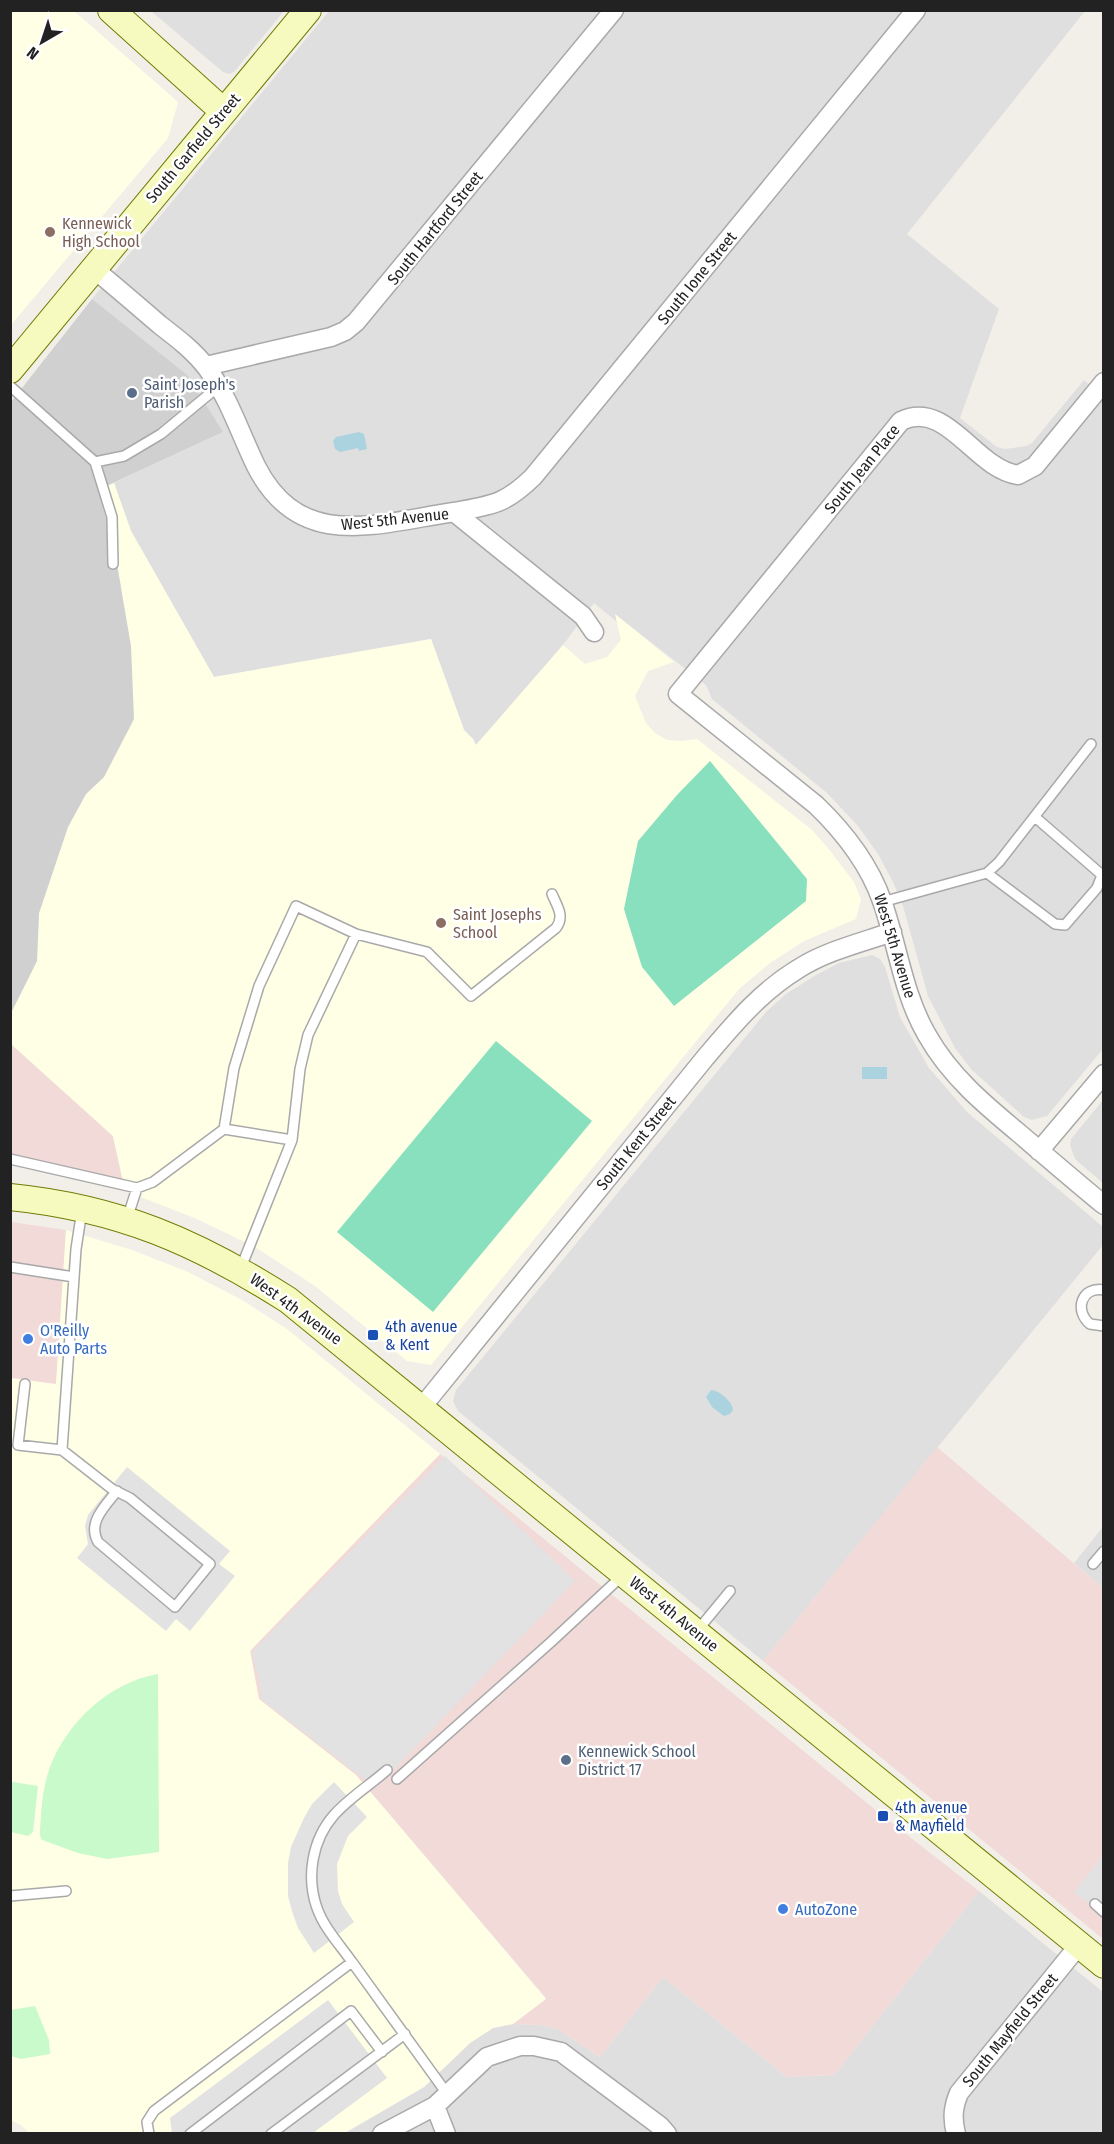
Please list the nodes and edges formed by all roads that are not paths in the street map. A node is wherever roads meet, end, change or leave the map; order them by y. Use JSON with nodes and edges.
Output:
{"nodes":[{"id":1,"x":111,"y":10,"type":"edge"},
{"id":2,"x":308,"y":10,"type":"edge"},
{"id":3,"x":614,"y":10,"type":"edge"},
{"id":4,"x":916,"y":10,"type":"edge"},
{"id":5,"x":223,"y":111,"type":"junction"},
{"id":6,"x":94,"y":269,"type":"junction"},
{"id":7,"x":206,"y":366,"type":"junction"},
{"id":8,"x":10,"y":370,"type":"edge"},
{"id":9,"x":1104,"y":382,"type":"edge"},
{"id":10,"x":10,"y":386,"type":"edge"},
{"id":11,"x":219,"y":386,"type":"junction"},
{"id":12,"x":95,"y":462,"type":"junction"},
{"id":13,"x":454,"y":512,"type":"junction"},
{"id":14,"x":113,"y":564,"type":"dead end"},
{"id":15,"x":594,"y":632,"type":"dead end"},
{"id":16,"x":678,"y":694,"type":"joint"},
{"id":17,"x":1091,"y":744,"type":"dead end"},
{"id":18,"x":1035,"y":816,"type":"junction"},
{"id":19,"x":987,"y":873,"type":"junction"},
{"id":20,"x":552,"y":894,"type":"dead end"},
{"id":21,"x":882,"y":902,"type":"junction"},
{"id":22,"x":892,"y":932,"type":"junction"},
{"id":23,"x":356,"y":934,"type":"junction"},
{"id":24,"x":1104,"y":1074,"type":"edge"},
{"id":25,"x":224,"y":1129,"type":"junction"},
{"id":26,"x":292,"y":1140,"type":"junction"},
{"id":27,"x":1039,"y":1151,"type":"junction"},
{"id":28,"x":10,"y":1160,"type":"edge"},
{"id":29,"x":137,"y":1188,"type":"junction"},
{"id":30,"x":10,"y":1197,"type":"edge"},
{"id":31,"x":1104,"y":1206,"type":"edge"},
{"id":32,"x":82,"y":1208,"type":"junction"},
{"id":33,"x":127,"y":1219,"type":"junction"},
{"id":34,"x":10,"y":1267,"type":"edge"},
{"id":35,"x":240,"y":1270,"type":"junction"},
{"id":36,"x":74,"y":1277,"type":"junction"},
{"id":37,"x":1104,"y":1290,"type":"edge"},
{"id":38,"x":1104,"y":1326,"type":"edge"},
{"id":39,"x":25,"y":1384,"type":"dead end"},
{"id":40,"x":422,"y":1407,"type":"junction"},
{"id":41,"x":62,"y":1450,"type":"junction"},
{"id":42,"x":117,"y":1491,"type":"junction"},
{"id":43,"x":1104,"y":1551,"type":"edge"},
{"id":44,"x":1093,"y":1563,"type":"dead end"},
{"id":45,"x":625,"y":1573,"type":"junction"},
{"id":46,"x":730,"y":1591,"type":"dead end"},
{"id":47,"x":696,"y":1632,"type":"junction"},
{"id":48,"x":387,"y":1770,"type":"dead end"},
{"id":49,"x":397,"y":1779,"type":"dead end"},
{"id":50,"x":66,"y":1891,"type":"dead end"},
{"id":51,"x":10,"y":1896,"type":"edge"},
{"id":52,"x":1095,"y":1904,"type":"dead end"},
{"id":53,"x":1104,"y":1911,"type":"edge"},
{"id":54,"x":1079,"y":1945,"type":"junction"},
{"id":55,"x":352,"y":1962,"type":"junction"},
{"id":56,"x":1104,"y":1965,"type":"edge"},
{"id":57,"x":405,"y":2034,"type":"junction"},
{"id":58,"x":382,"y":2052,"type":"junction"},
{"id":59,"x":442,"y":2101,"type":"junction"},
{"id":60,"x":954,"y":2127,"type":"edge"},
{"id":61,"x":149,"y":2133,"type":"edge"},
{"id":62,"x":190,"y":2133,"type":"edge"},
{"id":63,"x":271,"y":2133,"type":"edge"},
{"id":64,"x":382,"y":2133,"type":"edge"},
{"id":65,"x":446,"y":2133,"type":"edge"},
{"id":66,"x":667,"y":2133,"type":"edge"}],
"edges":[{"from":1,"to":5,"type":"main road"},
{"from":2,"to":5,"type":"main road","name":"South Garfield Street"},
{"from":3,"to":7,"type":"street","name":"South Hartford Street"},
{"from":4,"to":13,"type":"street","name":"South Ione Street"},
{"from":5,"to":6,"type":"main road","name":"South Garfield Street"},
{"from":6,"to":7,"type":"street","name":"West 5th Avenue"},
{"from":6,"to":8,"type":"main road","name":"South Garfield Street"},
{"from":7,"to":11,"type":"street","name":"West 5th Avenue"},
{"from":9,"to":16,"type":"street","name":"South Jean Place"},
{"from":10,"to":12,"type":"lane"},
{"from":11,"to":12,"type":"lane"},
{"from":11,"to":13,"type":"street","name":"West 5th Avenue"},
{"from":12,"to":14,"type":"lane"},
{"from":13,"to":15,"type":"street","name":"West 5th Avenue"},
{"from":16,"to":21,"type":"street","name":"West 5th Avenue"},
{"from":17,"to":18,"type":"lane"},
{"from":18,"to":19,"type":"lane"},
{"from":18,"to":19,"type":"lane"},
{"from":19,"to":21,"type":"lane"},
{"from":20,"to":23,"type":"lane"},
{"from":21,"to":22,"type":"street","name":"West 5th Avenue"},
{"from":22,"to":27,"type":"street","name":"West 5th Avenue"},
{"from":22,"to":40,"type":"street","name":"South Kent Street"},
{"from":23,"to":25,"type":"lane"},
{"from":23,"to":26,"type":"lane"},
{"from":24,"to":27,"type":"street"},
{"from":25,"to":26,"type":"lane"},
{"from":25,"to":29,"type":"lane"},
{"from":26,"to":35,"type":"lane"},
{"from":27,"to":31,"type":"street","name":"West 5th Avenue"},
{"from":28,"to":29,"type":"lane"},
{"from":29,"to":33,"type":"lane"},
{"from":30,"to":32,"type":"main road","name":"West 4th Avenue"},
{"from":32,"to":33,"type":"main road","name":"West 4th Avenue"},
{"from":32,"to":36,"type":"lane"},
{"from":33,"to":35,"type":"main road","name":"West 4th Avenue"},
{"from":34,"to":36,"type":"lane"},
{"from":35,"to":40,"type":"main road","name":"West 4th Avenue"},
{"from":36,"to":41,"type":"lane"},
{"from":37,"to":38,"type":"lane"},
{"from":39,"to":41,"type":"lane"},
{"from":40,"to":45,"type":"main road","name":"West 4th Avenue"},
{"from":41,"to":42,"type":"lane"},
{"from":42,"to":42,"type":"lane"},
{"from":43,"to":44,"type":"lane"},
{"from":45,"to":47,"type":"main road","name":"West 4th Avenue"},
{"from":45,"to":49,"type":"lane"},
{"from":46,"to":47,"type":"lane"},
{"from":47,"to":54,"type":"main road","name":"West 4th Avenue"},
{"from":48,"to":55,"type":"lane"},
{"from":50,"to":51,"type":"lane"},
{"from":52,"to":53,"type":"lane"},
{"from":54,"to":56,"type":"main road","name":"West 4th Avenue"},
{"from":54,"to":60,"type":"street","name":"South Mayfield Street"},
{"from":55,"to":57,"type":"lane"},
{"from":55,"to":61,"type":"lane"},
{"from":57,"to":58,"type":"lane"},
{"from":57,"to":59,"type":"lane"},
{"from":58,"to":62,"type":"lane"},
{"from":58,"to":63,"type":"lane"},
{"from":59,"to":64,"type":"street"},
{"from":59,"to":65,"type":"street"},
{"from":59,"to":66,"type":"street"}]}
